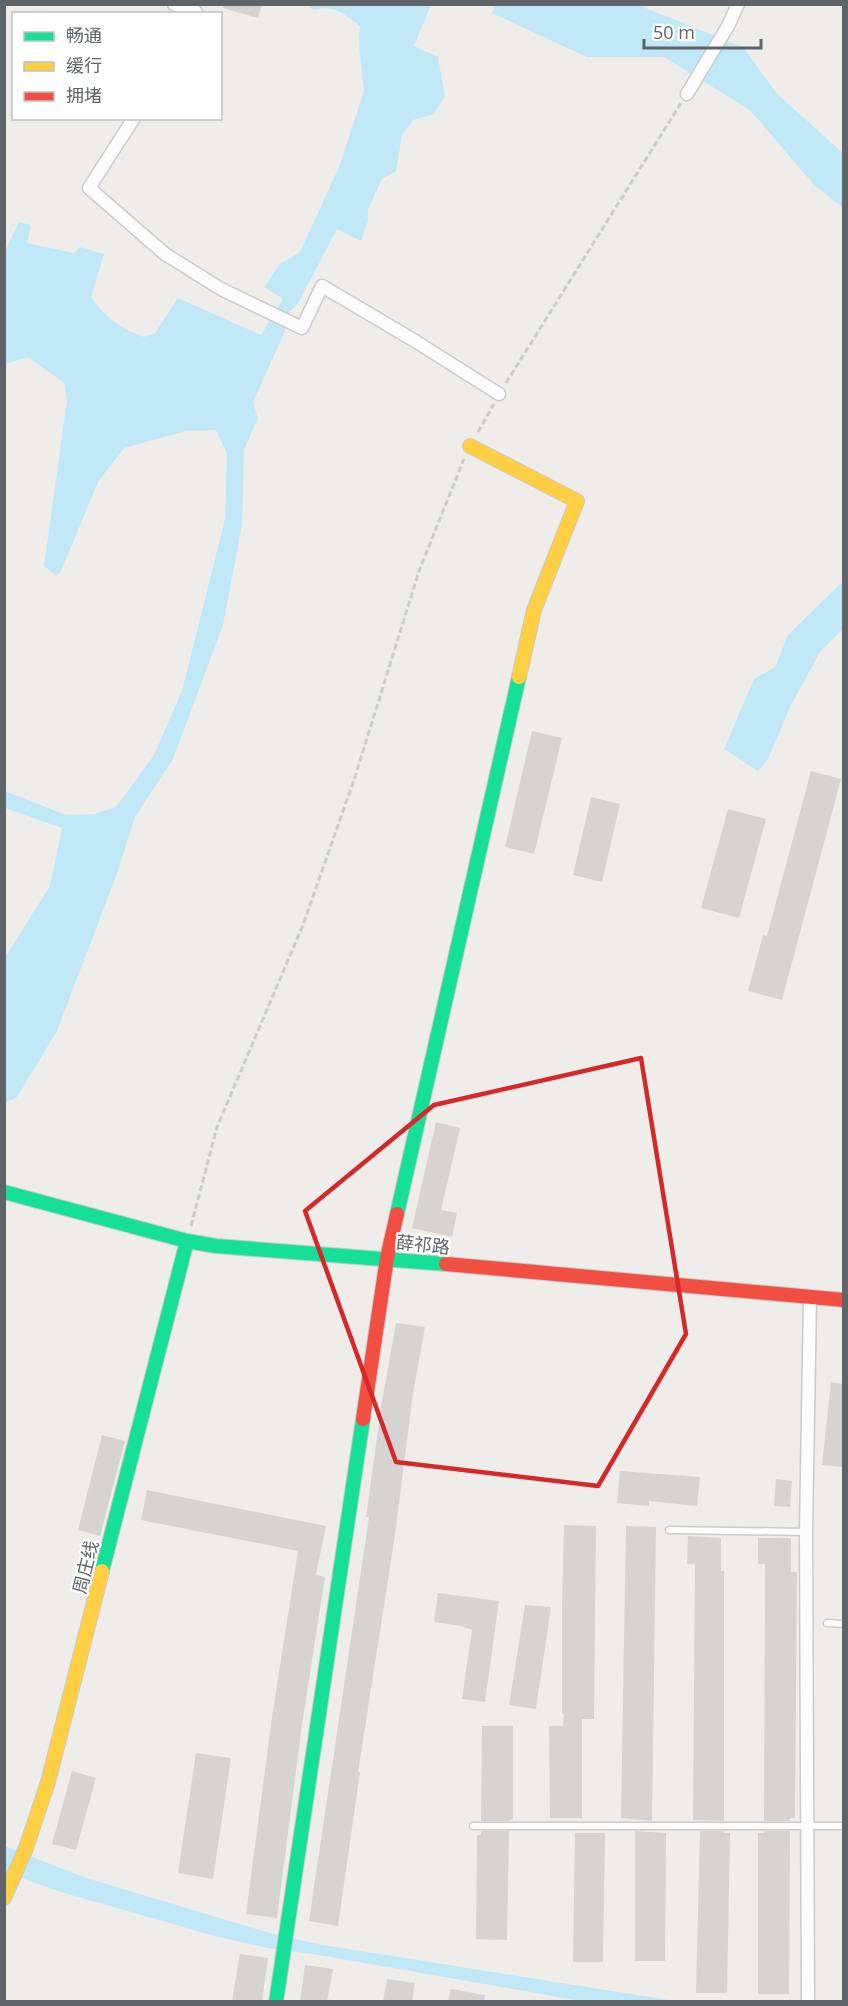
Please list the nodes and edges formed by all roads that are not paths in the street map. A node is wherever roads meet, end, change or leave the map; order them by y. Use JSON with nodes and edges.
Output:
{"nodes":[{"id":1,"x":174,"y":4,"type":"edge"},
{"id":2,"x":738,"y":4,"type":"edge"},
{"id":3,"x":196,"y":10,"type":"edge"},
{"id":4,"x":687,"y":94,"type":"road end"},
{"id":5,"x":133,"y":120,"type":"edge"},
{"id":6,"x":499,"y":394,"type":"road end"},
{"id":7,"x":470,"y":446,"type":"road end"},
{"id":8,"x":4,"y":1192,"type":"edge"},
{"id":9,"x":187,"y":1241,"type":"junction"},
{"id":10,"x":387,"y":1258,"type":"junction"},
{"id":11,"x":810,"y":1297,"type":"junction"},
{"id":12,"x":843,"y":1300,"type":"edge"},
{"id":13,"x":669,"y":1530,"type":"dead end"},
{"id":14,"x":806,"y":1532,"type":"junction"},
{"id":15,"x":827,"y":1623,"type":"dead end"},
{"id":16,"x":843,"y":1624,"type":"edge"},
{"id":17,"x":473,"y":1826,"type":"dead end"},
{"id":18,"x":808,"y":1826,"type":"junction"},
{"id":19,"x":843,"y":1826,"type":"edge"},
{"id":20,"x":4,"y":1898,"type":"edge"},
{"id":21,"x":276,"y":2001,"type":"edge"},
{"id":22,"x":808,"y":2001,"type":"edge"}],
"edges":[{"from":1,"to":3,"type":"street"},
{"from":2,"to":4,"type":"street"},
{"from":5,"to":6,"type":"street"},
{"from":7,"to":10,"type":"street"},
{"from":8,"to":9,"type":"street","name":"薛祁路"},
{"from":9,"to":10,"type":"street","name":"薛祁路"},
{"from":9,"to":20,"type":"street","name":"周庄线"},
{"from":10,"to":11,"type":"street","name":"薛祁路"},
{"from":10,"to":21,"type":"street"},
{"from":11,"to":12,"type":"street","name":"薛祁路"},
{"from":11,"to":14,"type":"street"},
{"from":13,"to":14,"type":"lane"},
{"from":14,"to":18,"type":"street"},
{"from":15,"to":16,"type":"lane"},
{"from":17,"to":18,"type":"lane"},
{"from":18,"to":19,"type":"lane"},
{"from":18,"to":22,"type":"street"}]}
